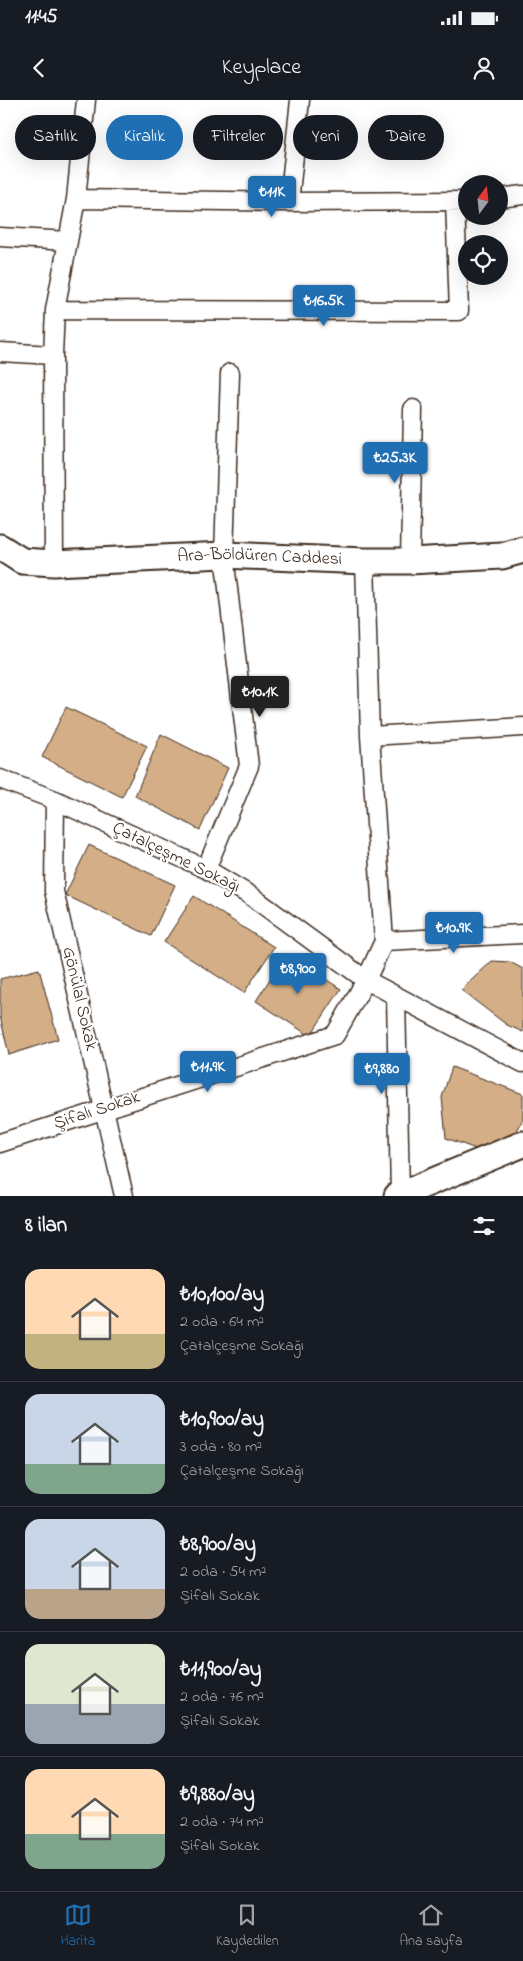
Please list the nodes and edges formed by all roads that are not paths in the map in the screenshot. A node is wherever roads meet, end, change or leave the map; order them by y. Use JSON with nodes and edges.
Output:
{"nodes":[{"id":1,"x":86,"y":100,"type":"edge"},
{"id":2,"x":300,"y":100,"type":"edge"},
{"id":3,"x":523,"y":195,"type":"edge"},
{"id":4,"x":508,"y":197,"type":"edge"},
{"id":5,"x":76,"y":199,"type":"junction"},
{"id":6,"x":289,"y":202,"type":"junction"},
{"id":7,"x":458,"y":202,"type":"edge"},
{"id":8,"x":461,"y":225,"type":"edge"},
{"id":9,"x":0,"y":236,"type":"edge"},
{"id":10,"x":68,"y":241,"type":"junction"},
{"id":11,"x":55,"y":310,"type":"junction"},
{"id":12,"x":0,"y":352,"type":"edge"},
{"id":13,"x":53,"y":355,"type":"junction"},
{"id":14,"x":230,"y":373,"type":"dead end"},
{"id":15,"x":413,"y":408,"type":"dead end"},
{"id":16,"x":0,"y":546,"type":"edge"},
{"id":17,"x":523,"y":550,"type":"edge"},
{"id":18,"x":224,"y":555,"type":"junction"},
{"id":19,"x":364,"y":561,"type":"junction"},
{"id":20,"x":410,"y":561,"type":"junction"},
{"id":21,"x":54,"y":563,"type":"junction"},
{"id":22,"x":523,"y":727,"type":"edge"},
{"id":23,"x":370,"y":736,"type":"junction"},
{"id":24,"x":0,"y":779,"type":"edge"},
{"id":25,"x":55,"y":800,"type":"junction"},
{"id":26,"x":206,"y":869,"type":"junction"},
{"id":27,"x":523,"y":934,"type":"edge"},
{"id":28,"x":384,"y":941,"type":"junction"},
{"id":29,"x":366,"y":980,"type":"junction"},
{"id":30,"x":396,"y":996,"type":"junction"},
{"id":31,"x":523,"y":1063,"type":"edge"},
{"id":32,"x":104,"y":1109,"type":"junction"},
{"id":33,"x":0,"y":1143,"type":"edge"},
{"id":34,"x":523,"y":1144,"type":"edge"},
{"id":35,"x":398,"y":1195,"type":"edge"},
{"id":36,"x":124,"y":1196,"type":"edge"}],
"edges":[{"from":1,"to":5,"type":"street"},
{"from":2,"to":6,"type":"street"},
{"from":3,"to":4,"type":"street"},
{"from":5,"to":6,"type":"street"},
{"from":5,"to":10,"type":"street"},
{"from":6,"to":7,"type":"street"},
{"from":8,"to":11,"type":"street"},
{"from":9,"to":10,"type":"street"},
{"from":10,"to":11,"type":"street"},
{"from":11,"to":13,"type":"street"},
{"from":12,"to":13,"type":"street"},
{"from":13,"to":21,"type":"street"},
{"from":14,"to":18,"type":"street"},
{"from":15,"to":20,"type":"street"},
{"from":16,"to":21,"type":"street","name":"Ara-Böldüren Caddesi"},
{"from":17,"to":20,"type":"street","name":"Ara-Böldüren Caddesi"},
{"from":18,"to":19,"type":"street","name":"Ara-Böldüren Caddesi"},
{"from":18,"to":21,"type":"street","name":"Ara-Böldüren Caddesi"},
{"from":18,"to":26,"type":"street"},
{"from":19,"to":20,"type":"street","name":"Ara-Böldüren Caddesi"},
{"from":19,"to":23,"type":"street"},
{"from":22,"to":23,"type":"street"},
{"from":23,"to":28,"type":"street"},
{"from":24,"to":25,"type":"street","name":"Çatalçeşme Sokağı"},
{"from":25,"to":26,"type":"street","name":"Çatalçeşme Sokağı"},
{"from":25,"to":32,"type":"street","name":"Gönülal Sokak"},
{"from":26,"to":29,"type":"street","name":"Çatalçeşme Sokağı"},
{"from":27,"to":28,"type":"street"},
{"from":28,"to":29,"type":"street","name":"Şifalı Sokak"},
{"from":29,"to":30,"type":"street","name":"Çatalçeşme Sokağı"},
{"from":29,"to":32,"type":"street","name":"Şifalı Sokak"},
{"from":30,"to":31,"type":"street","name":"Çatalçeşme Sokağı"},
{"from":30,"to":35,"type":"street"},
{"from":32,"to":33,"type":"street","name":"Şifalı Sokak"},
{"from":32,"to":36,"type":"street","name":"Gönülal Sokak"},
{"from":34,"to":35,"type":"street"}]}
